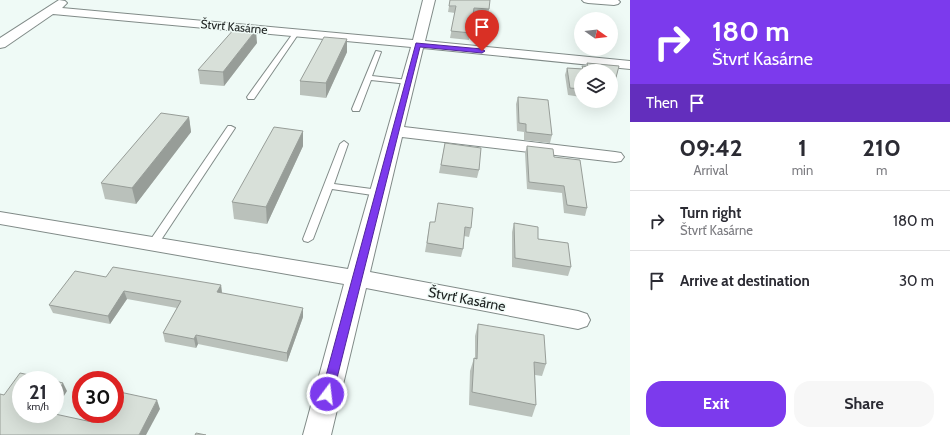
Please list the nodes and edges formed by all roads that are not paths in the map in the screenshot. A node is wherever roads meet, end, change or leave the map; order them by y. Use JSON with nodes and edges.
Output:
{"nodes":[{"id":1,"x":65,"y":0,"type":"edge"},
{"id":2,"x":429,"y":0,"type":"edge"},
{"id":3,"x":589,"y":0,"type":"edge"},
{"id":4,"x":614,"y":2,"type":"dead end"},
{"id":5,"x":50,"y":10,"type":"junction"},
{"id":6,"x":296,"y":33,"type":"junction"},
{"id":7,"x":0,"y":44,"type":"edge"},
{"id":8,"x":418,"y":44,"type":"junction"},
{"id":9,"x":378,"y":52,"type":"dead end"},
{"id":10,"x":630,"y":65,"type":"edge"},
{"id":11,"x":368,"y":78,"type":"junction"},
{"id":12,"x":408,"y":82,"type":"junction"},
{"id":13,"x":251,"y":97,"type":"dead end"},
{"id":14,"x":356,"y":109,"type":"dead end"},
{"id":15,"x":230,"y":128,"type":"dead end"},
{"id":16,"x":395,"y":130,"type":"junction"},
{"id":17,"x":344,"y":144,"type":"dead end"},
{"id":18,"x":615,"y":157,"type":"dead end"},
{"id":19,"x":328,"y":186,"type":"junction"},
{"id":20,"x":379,"y":193,"type":"junction"},
{"id":21,"x":0,"y":218,"type":"edge"},
{"id":22,"x":308,"y":239,"type":"dead end"},
{"id":23,"x":153,"y":244,"type":"junction"},
{"id":24,"x":356,"y":278,"type":"junction"},
{"id":25,"x":578,"y":320,"type":"dead end"},
{"id":26,"x":316,"y":435,"type":"edge"}],
"edges":[{"from":1,"to":5,"type":"street"},
{"from":2,"to":8,"type":"street"},
{"from":3,"to":4,"type":"street"},
{"from":5,"to":6,"type":"street","name":"Štvrť Kasárne"},
{"from":5,"to":7,"type":"street"},
{"from":6,"to":8,"type":"street","name":"Štvrť Kasárne"},
{"from":6,"to":13,"type":"lane"},
{"from":8,"to":10,"type":"street","name":"Štvrť Kasárne"},
{"from":8,"to":12,"type":"street"},
{"from":9,"to":11,"type":"lane"},
{"from":11,"to":12,"type":"lane"},
{"from":11,"to":14,"type":"lane"},
{"from":12,"to":16,"type":"street"},
{"from":15,"to":23,"type":"lane"},
{"from":16,"to":18,"type":"street"},
{"from":16,"to":20,"type":"street"},
{"from":17,"to":19,"type":"lane"},
{"from":19,"to":20,"type":"lane"},
{"from":19,"to":22,"type":"lane"},
{"from":20,"to":24,"type":"street"},
{"from":21,"to":23,"type":"street","name":"Štvrť Kasárne"},
{"from":23,"to":24,"type":"street","name":"Štvrť Kasárne"},
{"from":24,"to":25,"type":"street","name":"Štvrť Kasárne"},
{"from":24,"to":26,"type":"street"}]}
